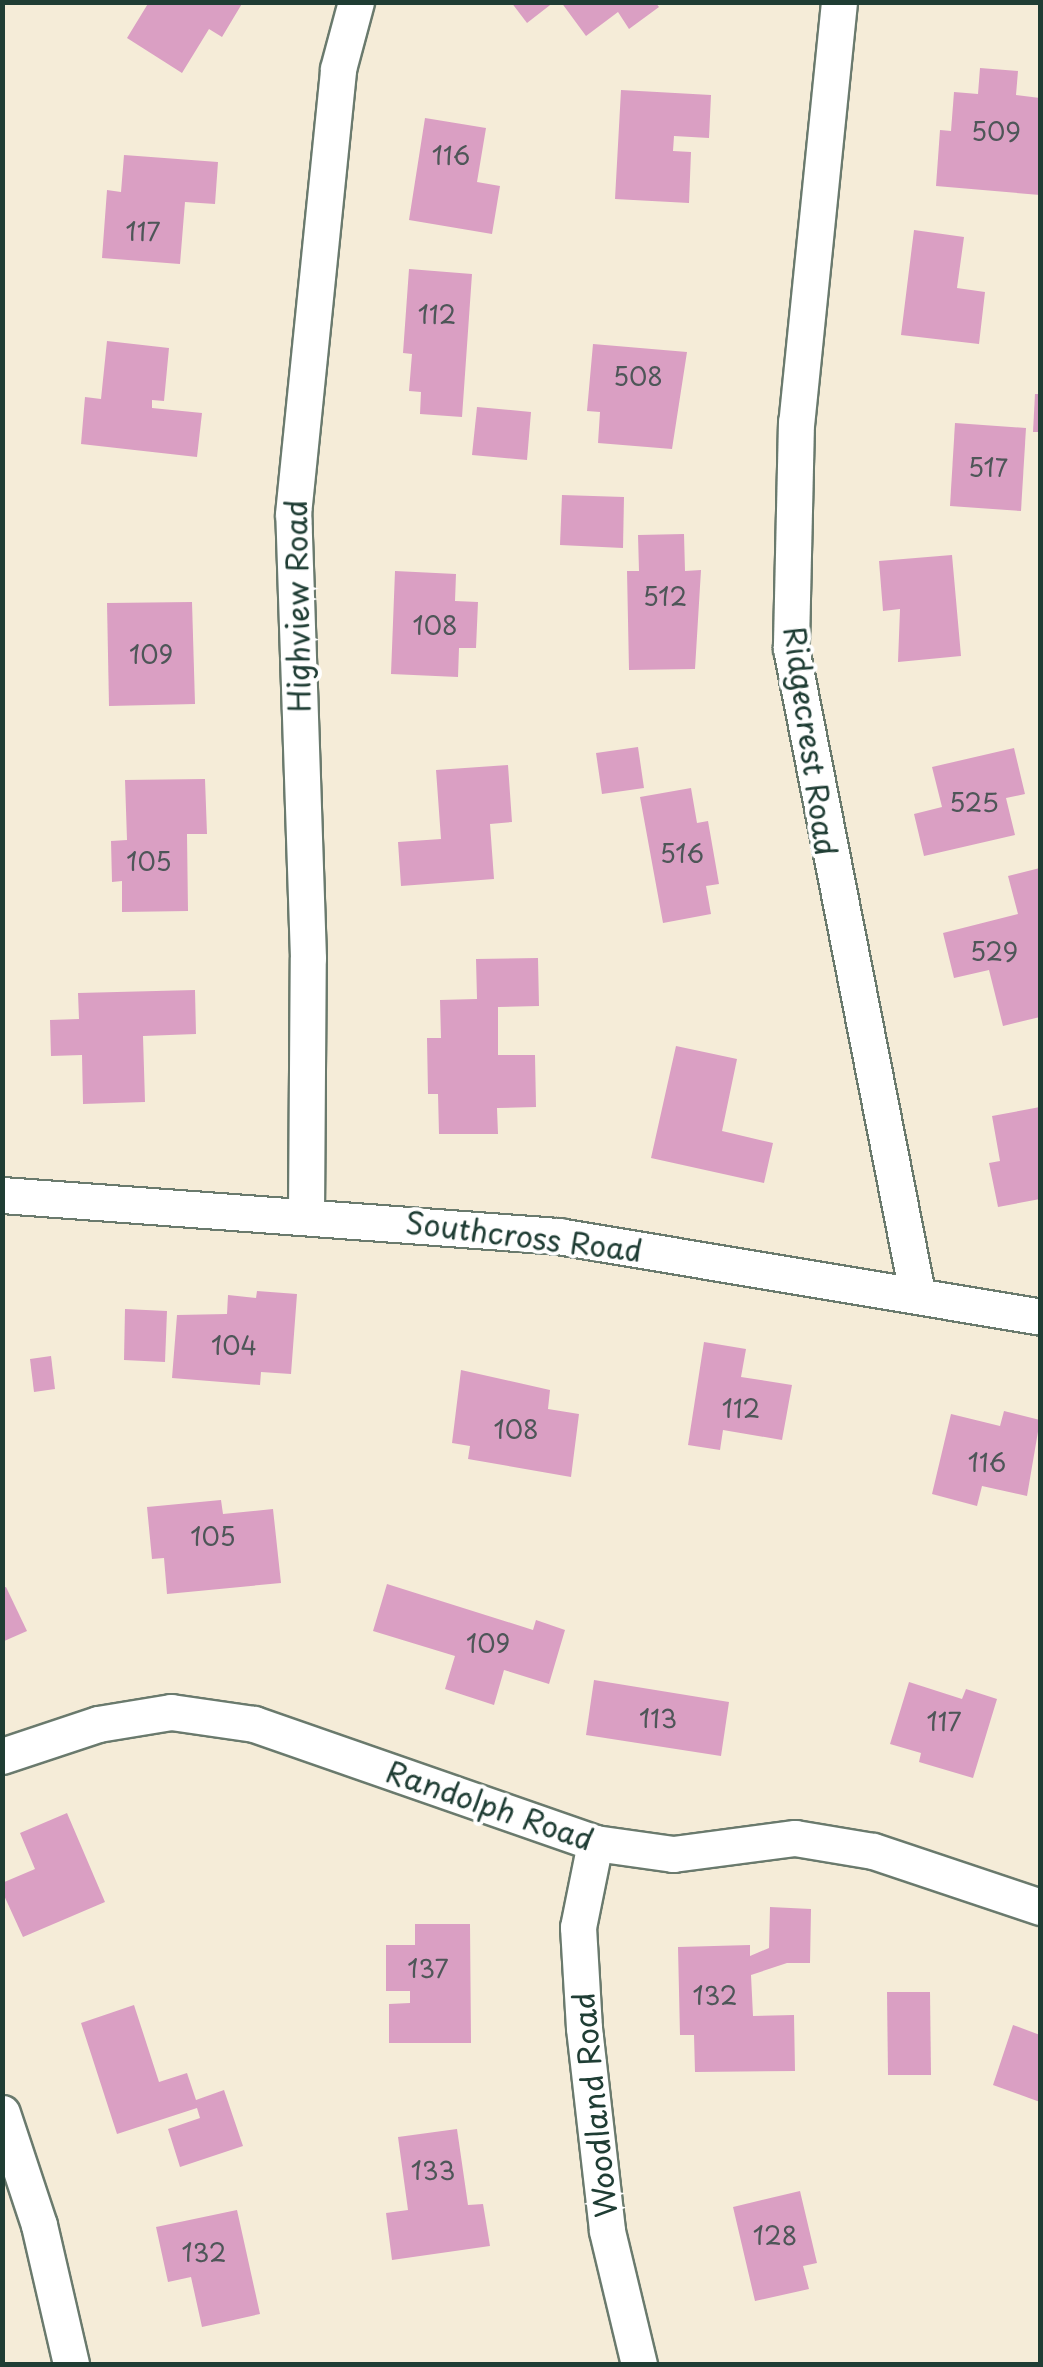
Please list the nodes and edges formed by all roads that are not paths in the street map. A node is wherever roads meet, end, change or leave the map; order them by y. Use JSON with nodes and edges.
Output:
{"nodes":[{"id":1,"x":356,"y":2,"type":"edge"},
{"id":2,"x":839,"y":2,"type":"edge"},
{"id":3,"x":2,"y":1195,"type":"edge"},
{"id":4,"x":306,"y":1213,"type":"junction"},
{"id":5,"x":917,"y":1293,"type":"junction"},
{"id":6,"x":1040,"y":1316,"type":"edge"},
{"id":7,"x":2,"y":1756,"type":"edge"},
{"id":8,"x":595,"y":1843,"type":"junction"},
{"id":9,"x":1040,"y":1907,"type":"edge"},
{"id":10,"x":2,"y":2113,"type":"edge"},
{"id":11,"x":70,"y":2364,"type":"edge"},
{"id":12,"x":639,"y":2364,"type":"edge"}],
"edges":[{"from":1,"to":4,"type":"street","name":"Highview Road"},
{"from":2,"to":5,"type":"street","name":"Ridgecrest Road"},
{"from":3,"to":4,"type":"street","name":"Southcross Road"},
{"from":4,"to":5,"type":"street","name":"Southcross Road"},
{"from":5,"to":6,"type":"street","name":"Southcross Road"},
{"from":7,"to":8,"type":"street","name":"Randolph Road"},
{"from":8,"to":9,"type":"street","name":"Randolph Road"},
{"from":8,"to":12,"type":"street","name":"Woodland Road"},
{"from":10,"to":11,"type":"street"}]}
